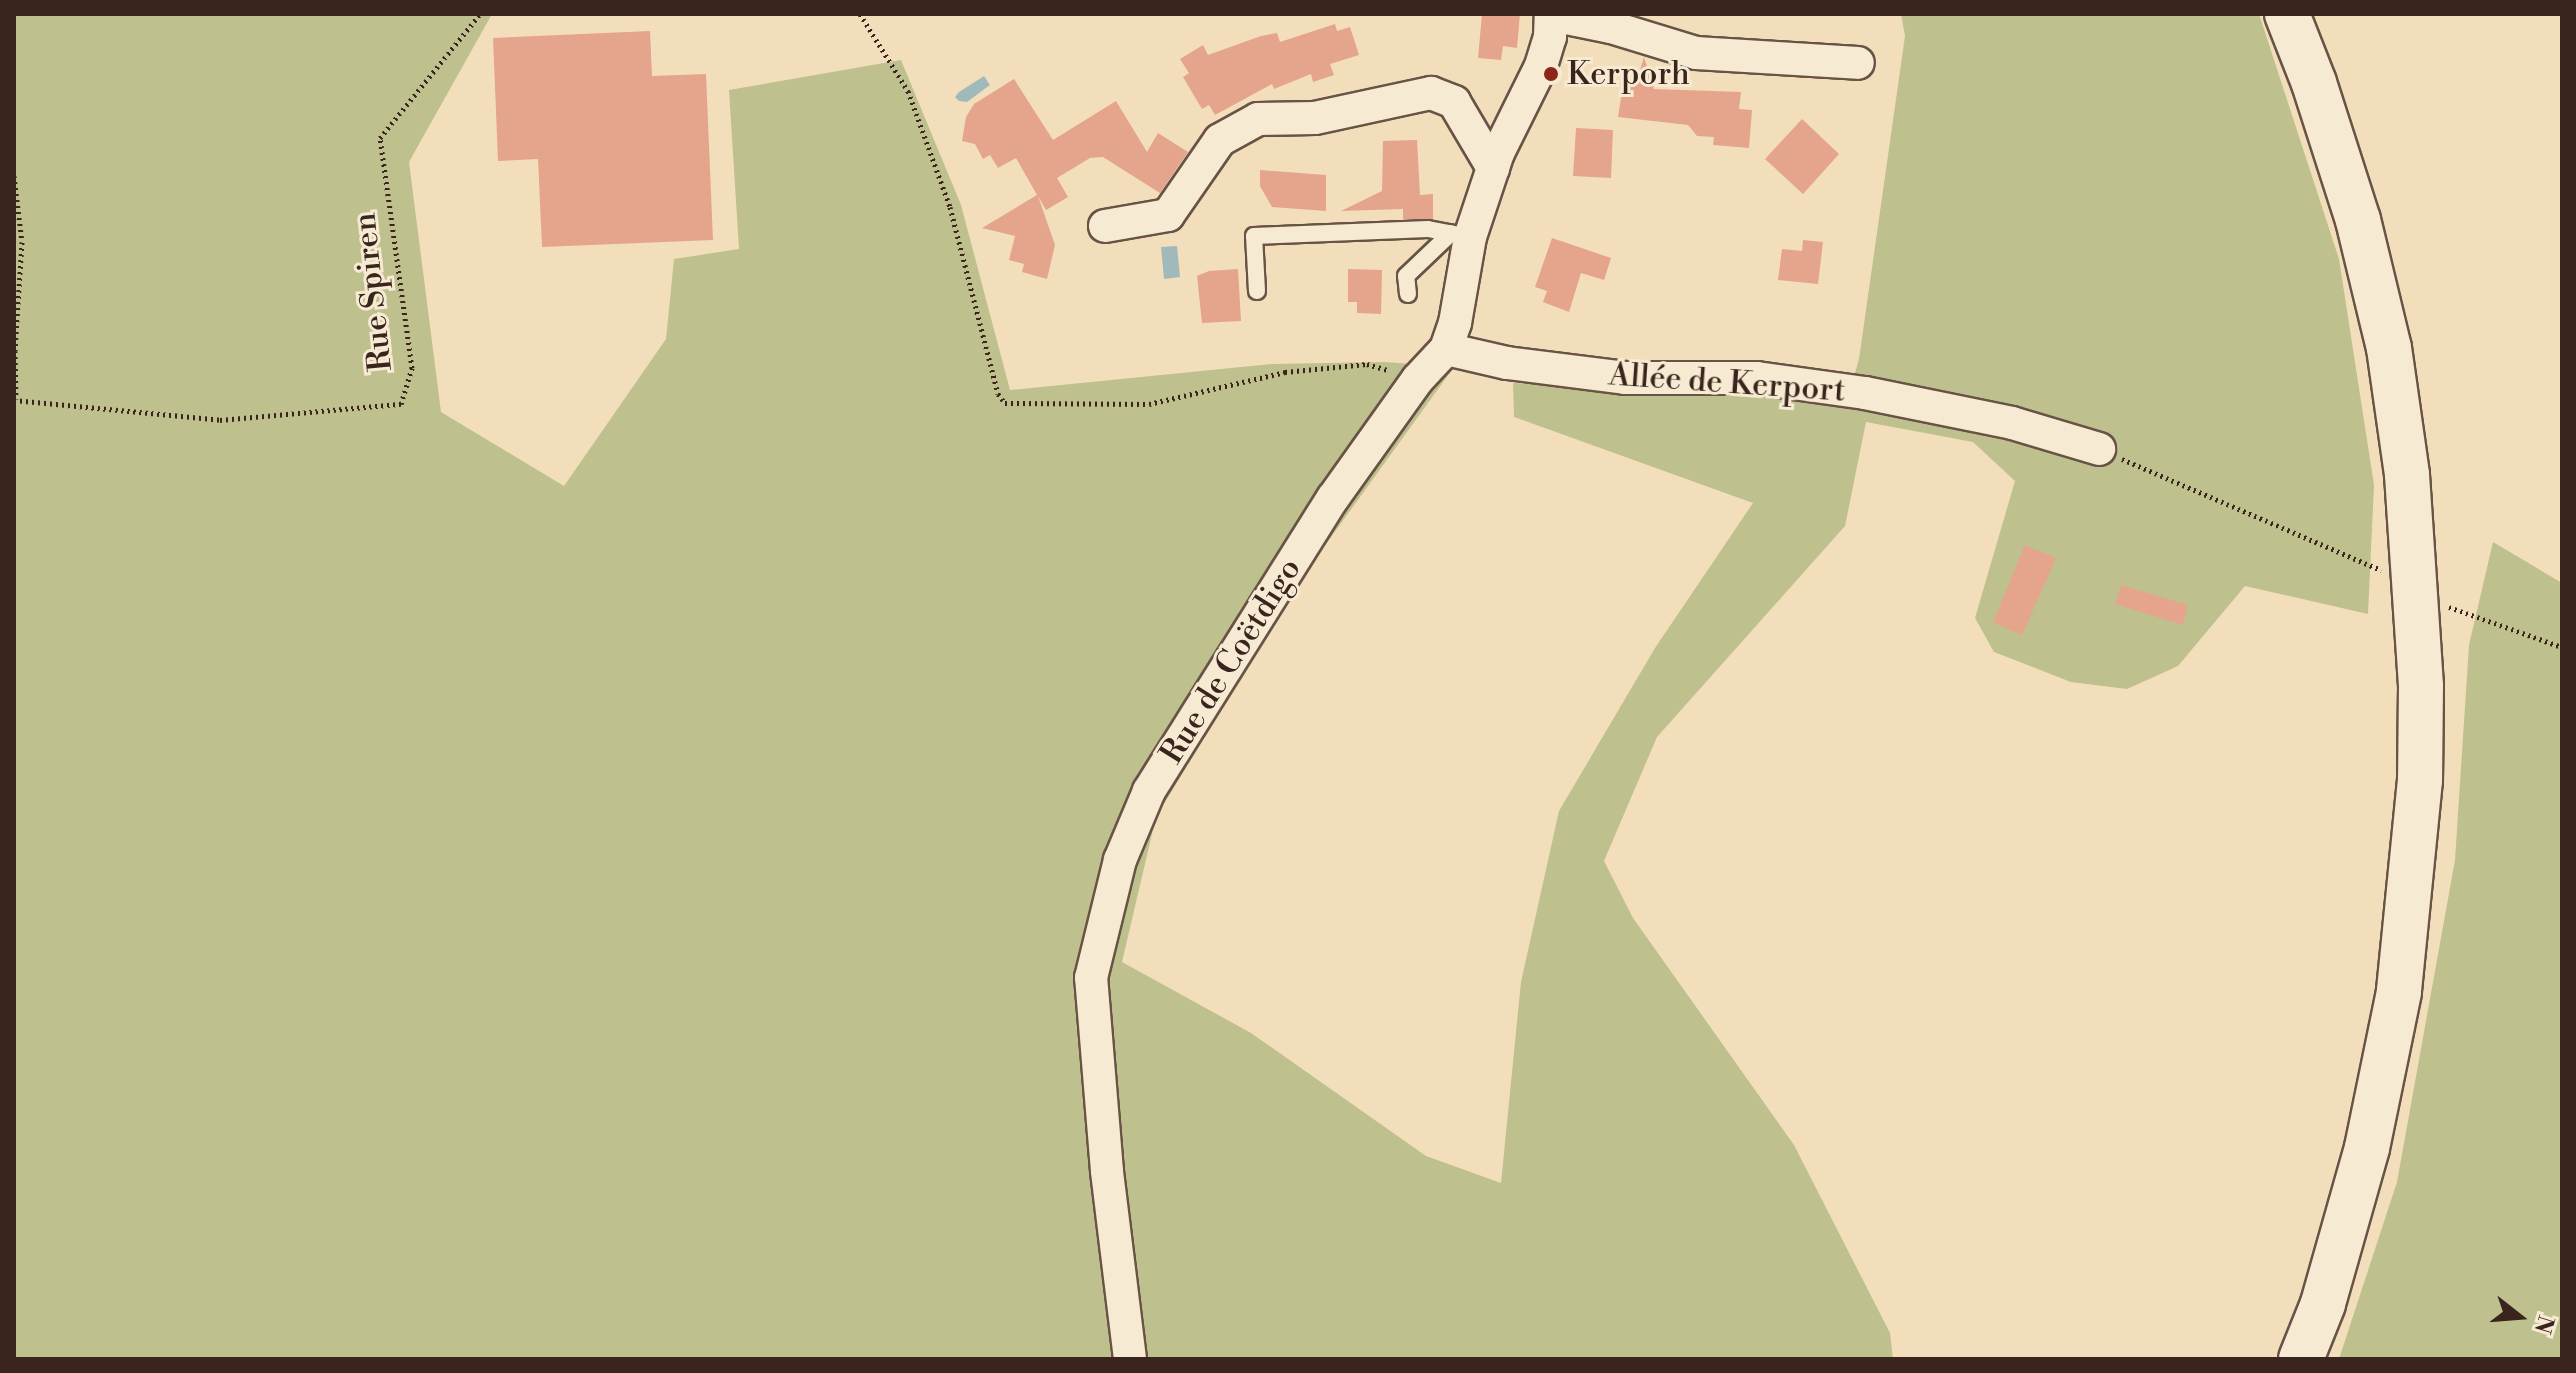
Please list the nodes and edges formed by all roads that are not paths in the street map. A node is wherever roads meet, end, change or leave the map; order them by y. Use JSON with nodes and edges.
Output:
{"nodes":[{"id":1,"x":1552,"y":14,"type":"edge"},
{"id":2,"x":2287,"y":14,"type":"edge"},
{"id":3,"x":1858,"y":63,"type":"dead end"},
{"id":4,"x":1493,"y":168,"type":"junction"},
{"id":5,"x":1105,"y":226,"type":"dead end"},
{"id":6,"x":1460,"y":235,"type":"junction"},
{"id":7,"x":1257,"y":291,"type":"dead end"},
{"id":8,"x":1408,"y":294,"type":"dead end"},
{"id":9,"x":1446,"y":349,"type":"junction"},
{"id":10,"x":2099,"y":449,"type":"road end"},
{"id":11,"x":1130,"y":1359,"type":"edge"},
{"id":12,"x":2301,"y":1359,"type":"edge"}],
"edges":[{"from":1,"to":3,"type":"street"},
{"from":1,"to":4,"type":"street","name":"Rue de Coëtdigo"},
{"from":2,"to":12,"type":"main road"},
{"from":4,"to":5,"type":"street"},
{"from":4,"to":6,"type":"street","name":"Rue de Coëtdigo"},
{"from":6,"to":7,"type":"lane"},
{"from":6,"to":8,"type":"lane"},
{"from":6,"to":9,"type":"street","name":"Rue de Coëtdigo"},
{"from":9,"to":10,"type":"street","name":"Allée de Kerport"},
{"from":9,"to":11,"type":"street","name":"Rue de Coëtdigo"}]}
